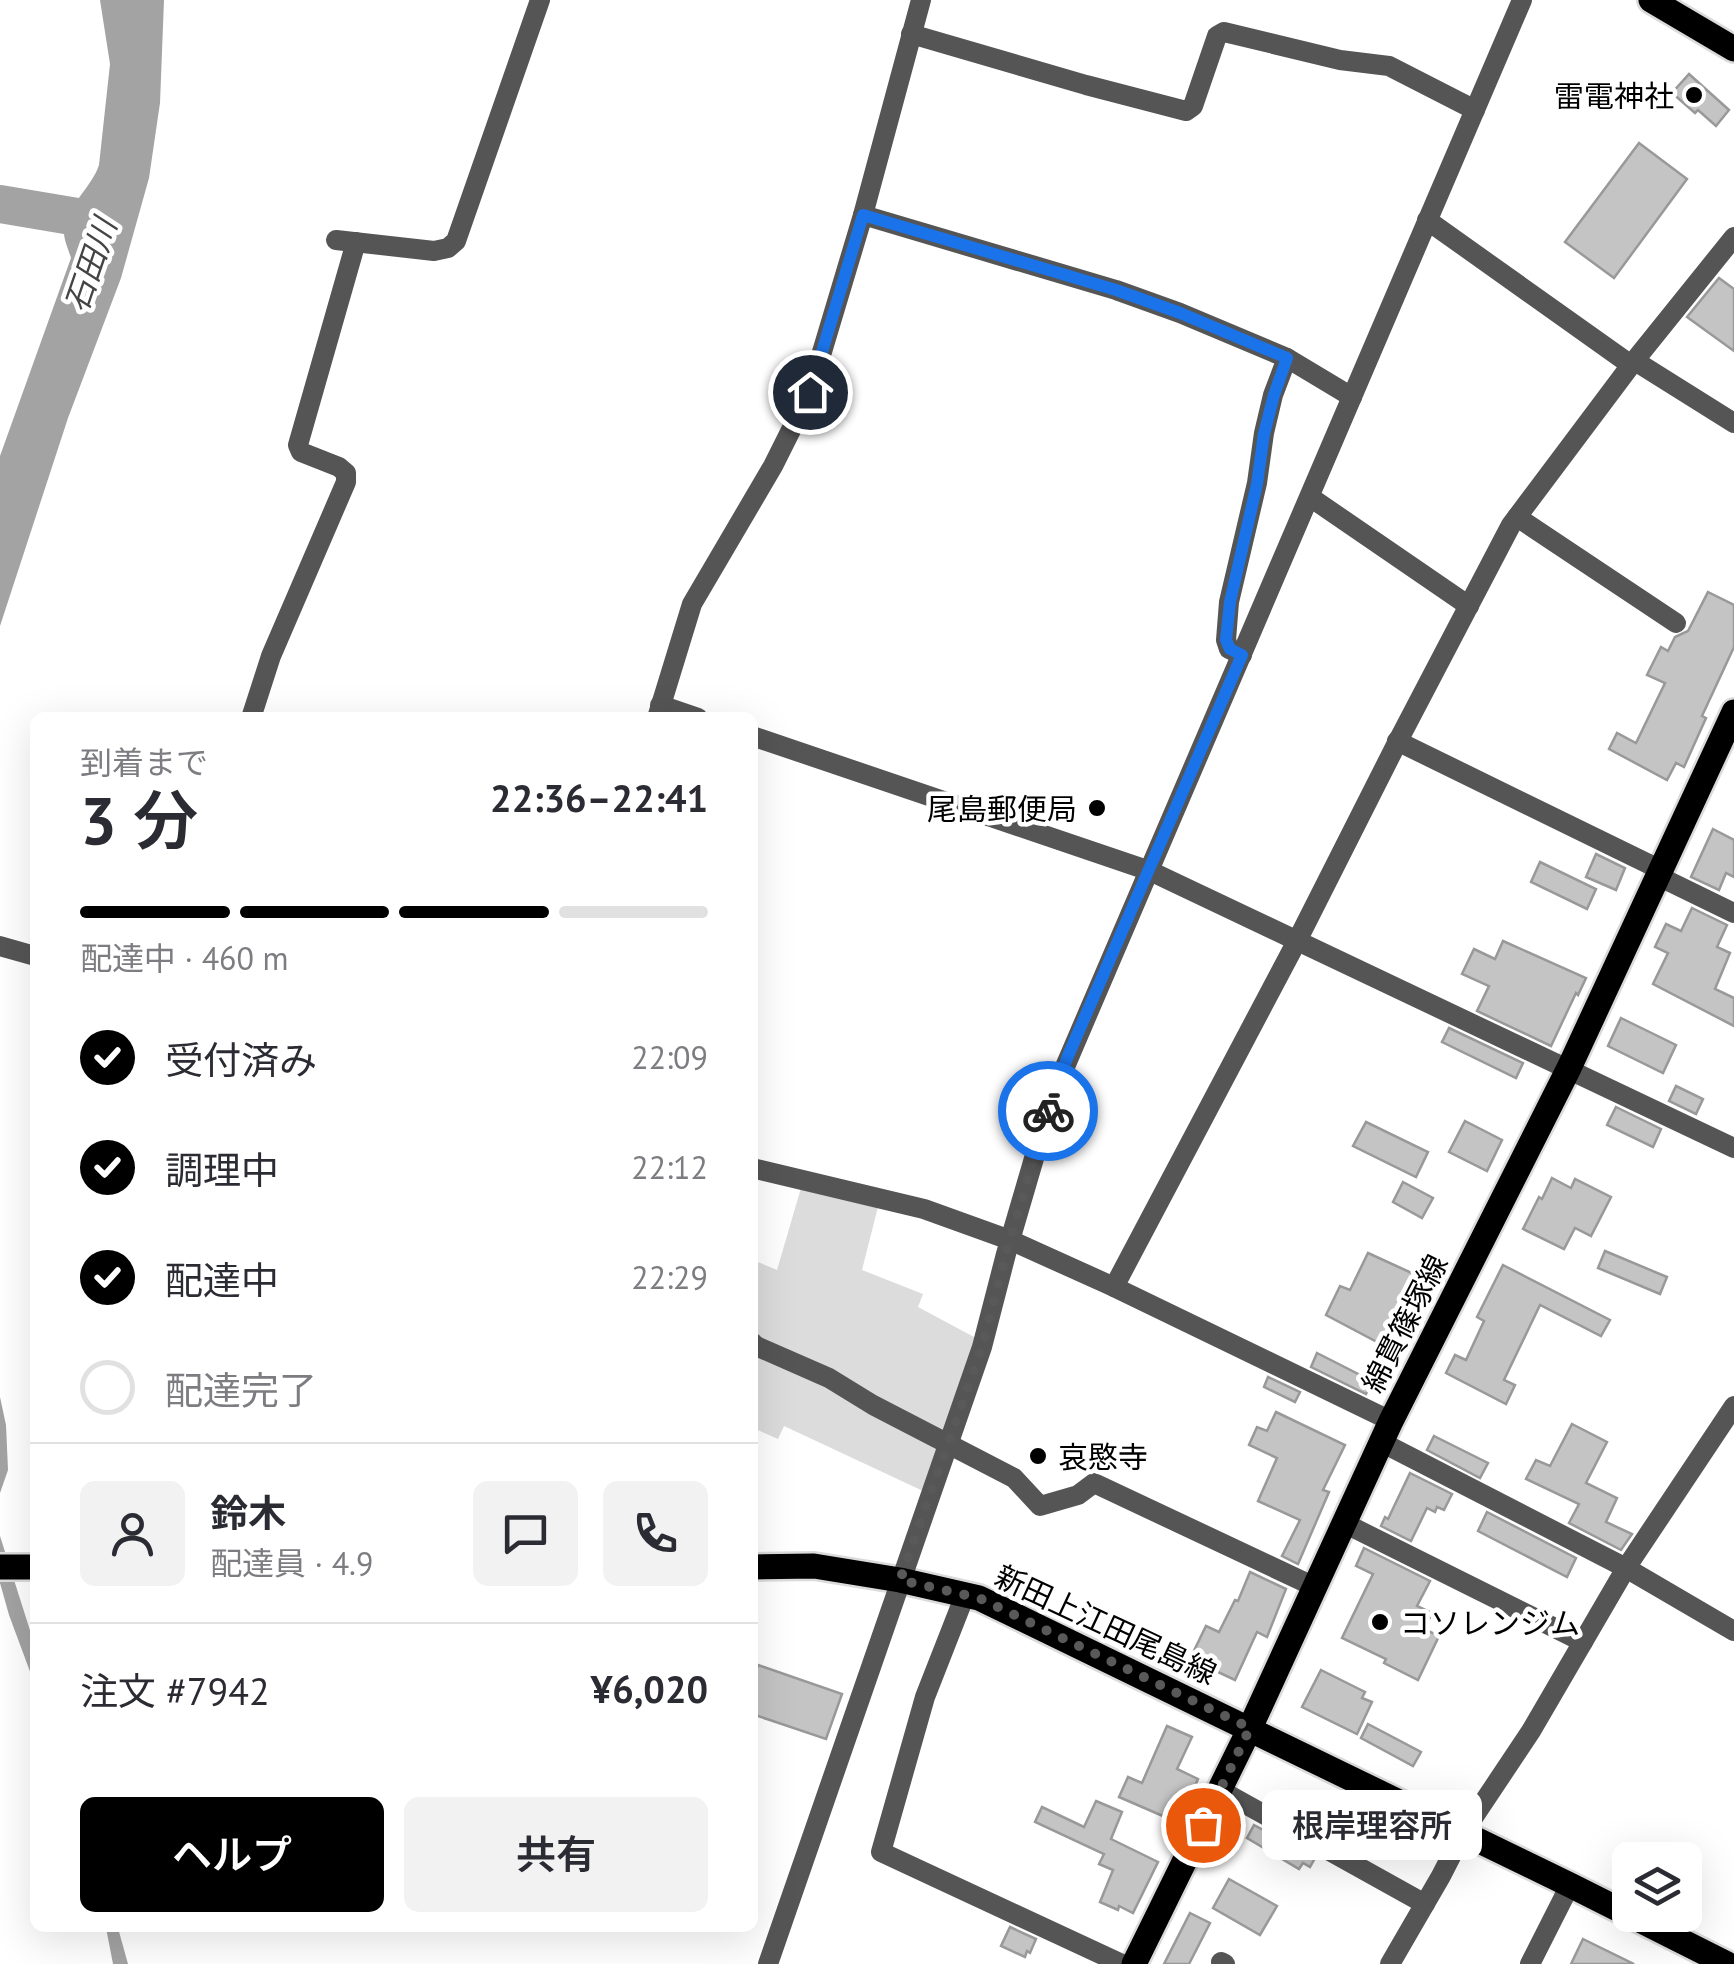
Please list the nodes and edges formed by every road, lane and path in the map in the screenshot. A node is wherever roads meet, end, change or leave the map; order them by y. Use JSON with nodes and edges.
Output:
{"nodes":[{"id":1,"x":540,"y":0,"type":"edge"},
{"id":2,"x":920,"y":0,"type":"edge"},
{"id":3,"x":1522,"y":0,"type":"edge"},
{"id":4,"x":1651,"y":0,"type":"edge"},
{"id":5,"x":911,"y":34,"type":"junction"},
{"id":6,"x":1734,"y":49,"type":"edge"},
{"id":7,"x":1476,"y":110,"type":"junction"},
{"id":8,"x":863,"y":215,"type":"junction"},
{"id":9,"x":1428,"y":220,"type":"junction"},
{"id":10,"x":1734,"y":237,"type":"edge"},
{"id":11,"x":1287,"y":358,"type":"junction"},
{"id":12,"x":1633,"y":363,"type":"junction"},
{"id":13,"x":1352,"y":397,"type":"junction"},
{"id":14,"x":1734,"y":423,"type":"edge"},
{"id":15,"x":1310,"y":497,"type":"junction"},
{"id":16,"x":1517,"y":517,"type":"junction"},
{"id":17,"x":1469,"y":606,"type":"junction"},
{"id":18,"x":1676,"y":623,"type":"dead end"},
{"id":19,"x":1242,"y":655,"type":"junction"},
{"id":20,"x":659,"y":711,"type":"edge"},
{"id":21,"x":253,"y":712,"type":"edge"},
{"id":22,"x":1734,"y":712,"type":"edge"},
{"id":23,"x":758,"y":738,"type":"edge"},
{"id":24,"x":1397,"y":741,"type":"junction"},
{"id":25,"x":1150,"y":871,"type":"junction"},
{"id":26,"x":1660,"y":873,"type":"junction"},
{"id":27,"x":1734,"y":912,"type":"edge"},
{"id":28,"x":1298,"y":940,"type":"junction"},
{"id":29,"x":0,"y":946,"type":"edge"},
{"id":30,"x":30,"y":955,"type":"edge"},
{"id":31,"x":1569,"y":1068,"type":"junction"},
{"id":32,"x":1734,"y":1148,"type":"edge"},
{"id":33,"x":758,"y":1169,"type":"edge"},
{"id":34,"x":1010,"y":1240,"type":"junction"},
{"id":35,"x":1114,"y":1287,"type":"junction"},
{"id":36,"x":758,"y":1347,"type":"edge"},
{"id":37,"x":1734,"y":1406,"type":"edge"},
{"id":38,"x":1386,"y":1431,"type":"junction"},
{"id":39,"x":948,"y":1443,"type":"junction"},
{"id":40,"x":1344,"y":1523,"type":"junction"},
{"id":41,"x":0,"y":1567,"type":"edge"},
{"id":42,"x":30,"y":1567,"type":"edge"},
{"id":43,"x":758,"y":1567,"type":"edge"},
{"id":44,"x":1626,"y":1568,"type":"junction"},
{"id":45,"x":900,"y":1580,"type":"junction"},
{"id":46,"x":1315,"y":1587,"type":"junction"},
{"id":47,"x":966,"y":1595,"type":"junction"},
{"id":48,"x":1734,"y":1631,"type":"edge"},
{"id":49,"x":1583,"y":1642,"type":"junction"},
{"id":50,"x":1250,"y":1728,"type":"junction"},
{"id":51,"x":1220,"y":1790,"type":"junction"},
{"id":52,"x":1463,"y":1832,"type":"junction"},
{"id":53,"x":1570,"y":1885,"type":"junction"},
{"id":54,"x":1425,"y":1904,"type":"junction"},
{"id":55,"x":768,"y":1964,"type":"edge"},
{"id":56,"x":1122,"y":1964,"type":"edge"},
{"id":57,"x":1134,"y":1964,"type":"edge"},
{"id":58,"x":1390,"y":1964,"type":"edge"},
{"id":59,"x":1530,"y":1964,"type":"edge"},
{"id":60,"x":1726,"y":1964,"type":"edge"}],
"edges":[{"from":1,"to":21,"type":"street"},
{"from":2,"to":5,"type":"street"},
{"from":3,"to":7,"type":"street"},
{"from":4,"to":6,"type":"main road"},
{"from":5,"to":7,"type":"street"},
{"from":5,"to":8,"type":"street"},
{"from":7,"to":9,"type":"street"},
{"from":8,"to":11,"type":"street"},
{"from":8,"to":20,"type":"street"},
{"from":9,"to":12,"type":"street"},
{"from":9,"to":13,"type":"street"},
{"from":10,"to":12,"type":"street"},
{"from":11,"to":13,"type":"street"},
{"from":11,"to":19,"type":"street"},
{"from":12,"to":14,"type":"street"},
{"from":12,"to":16,"type":"street"},
{"from":13,"to":15,"type":"street"},
{"from":15,"to":17,"type":"street"},
{"from":15,"to":19,"type":"street"},
{"from":16,"to":17,"type":"street"},
{"from":16,"to":18,"type":"street"},
{"from":17,"to":24,"type":"street"},
{"from":19,"to":25,"type":"street"},
{"from":22,"to":26,"type":"main road","name":"綿貫篠塚線"},
{"from":23,"to":25,"type":"street"},
{"from":24,"to":26,"type":"street"},
{"from":24,"to":28,"type":"street"},
{"from":25,"to":28,"type":"street"},
{"from":25,"to":34,"type":"street"},
{"from":26,"to":27,"type":"street"},
{"from":26,"to":31,"type":"main road","name":"綿貫篠塚線"},
{"from":28,"to":31,"type":"street"},
{"from":28,"to":35,"type":"street"},
{"from":29,"to":30,"type":"street"},
{"from":31,"to":32,"type":"street"},
{"from":31,"to":38,"type":"main road","name":"綿貫篠塚線"},
{"from":33,"to":34,"type":"street"},
{"from":34,"to":35,"type":"street"},
{"from":34,"to":39,"type":"street"},
{"from":35,"to":38,"type":"street"},
{"from":36,"to":39,"type":"street"},
{"from":37,"to":44,"type":"street"},
{"from":38,"to":40,"type":"main road","name":"綿貫篠塚線"},
{"from":38,"to":44,"type":"street"},
{"from":39,"to":45,"type":"street"},
{"from":39,"to":46,"type":"street"},
{"from":40,"to":46,"type":"main road","name":"綿貫篠塚線"},
{"from":40,"to":49,"type":"street"},
{"from":41,"to":42,"type":"main road"},
{"from":43,"to":45,"type":"main road","name":"新田上江田尾島線"},
{"from":44,"to":48,"type":"street"},
{"from":44,"to":49,"type":"street"},
{"from":45,"to":47,"type":"main road","name":"新田上江田尾島線"},
{"from":45,"to":55,"type":"street"},
{"from":46,"to":50,"type":"main road","name":"綿貫篠塚線"},
{"from":47,"to":50,"type":"main road","name":"新田上江田尾島線"},
{"from":47,"to":56,"type":"street"},
{"from":49,"to":52,"type":"street"},
{"from":50,"to":51,"type":"main road","name":"綿貫篠塚線"},
{"from":50,"to":52,"type":"main road","name":"新田上江田尾島線"},
{"from":51,"to":54,"type":"street"},
{"from":51,"to":57,"type":"main road","name":"綿貫篠塚線"},
{"from":52,"to":53,"type":"main road","name":"新田上江田尾島線"},
{"from":52,"to":54,"type":"street"},
{"from":53,"to":59,"type":"street"},
{"from":53,"to":60,"type":"main road","name":"新田上江田尾島線"},
{"from":54,"to":58,"type":"street"}]}
